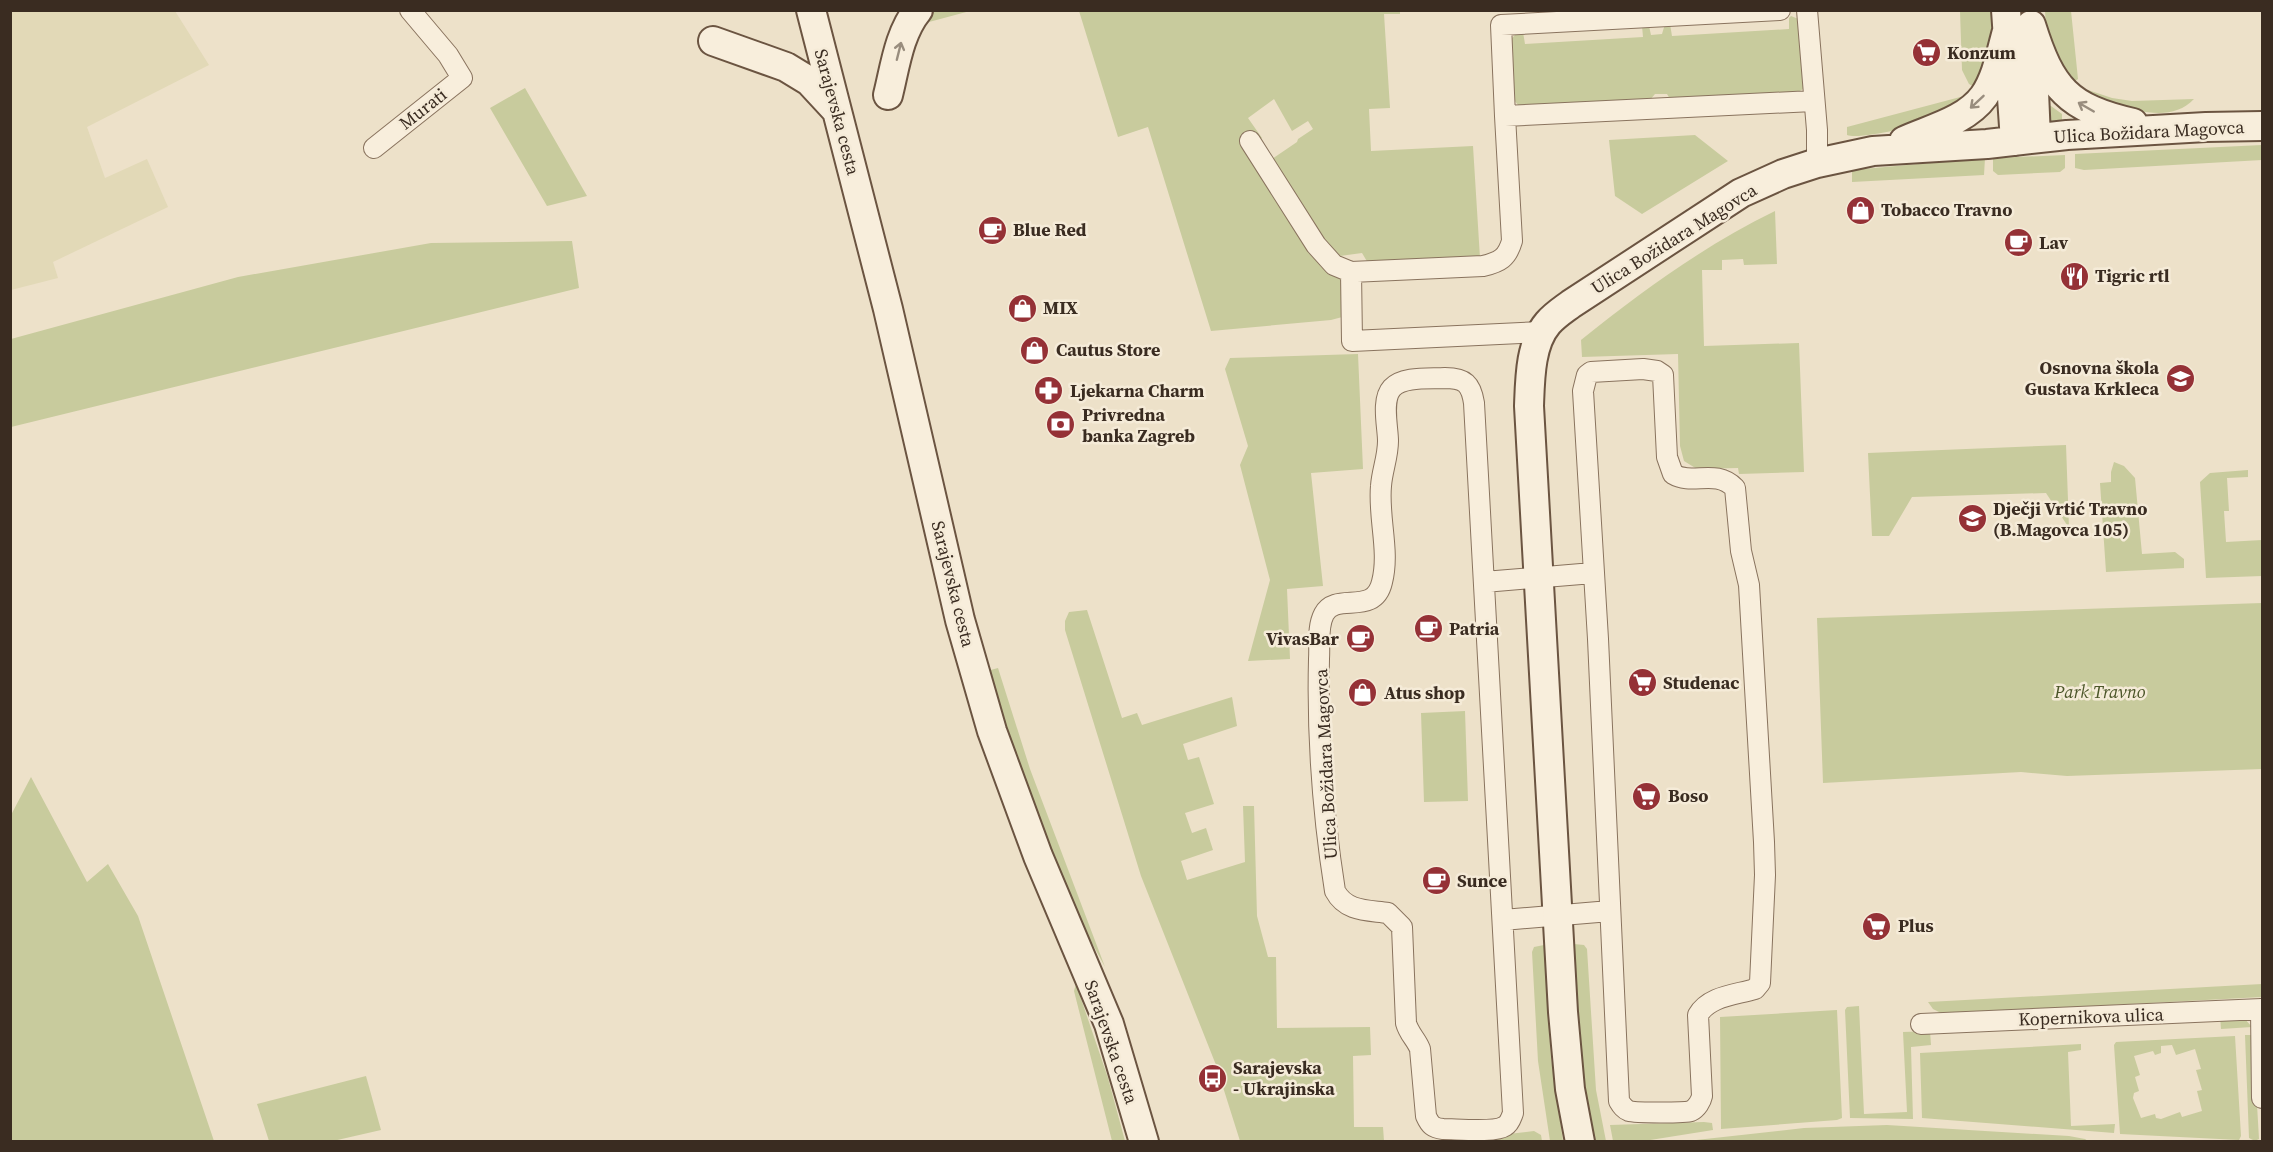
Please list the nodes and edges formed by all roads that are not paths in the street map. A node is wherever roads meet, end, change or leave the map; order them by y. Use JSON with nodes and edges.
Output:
{"nodes":[{"id":1,"x":410,"y":10,"type":"edge"},
{"id":2,"x":811,"y":10,"type":"edge"},
{"id":3,"x":918,"y":10,"type":"edge"},
{"id":4,"x":1780,"y":10,"type":"edge"},
{"id":5,"x":1807,"y":10,"type":"edge"},
{"id":6,"x":2018,"y":19,"type":"edge"},
{"id":7,"x":713,"y":41,"type":"dead end"},
{"id":8,"x":888,"y":95,"type":"dead end"},
{"id":9,"x":1813,"y":101,"type":"junction"},
{"id":10,"x":837,"y":112,"type":"junction"},
{"id":11,"x":1505,"y":116,"type":"junction"},
{"id":12,"x":2262,"y":126,"type":"edge"},
{"id":13,"x":2161,"y":129,"type":"junction"},
{"id":14,"x":2025,"y":140,"type":"junction"},
{"id":15,"x":1250,"y":141,"type":"dead end"},
{"id":16,"x":374,"y":148,"type":"dead end"},
{"id":17,"x":1886,"y":150,"type":"junction"},
{"id":18,"x":1817,"y":163,"type":"junction"},
{"id":19,"x":1351,"y":272,"type":"junction"},
{"id":20,"x":1542,"y":332,"type":"junction"},
{"id":21,"x":1593,"y":573,"type":"junction"},
{"id":22,"x":1539,"y":578,"type":"junction"},
{"id":23,"x":1484,"y":582,"type":"junction"},
{"id":24,"x":1610,"y":911,"type":"junction"},
{"id":25,"x":1557,"y":914,"type":"junction"},
{"id":26,"x":1503,"y":920,"type":"junction"},
{"id":27,"x":2262,"y":1009,"type":"edge"},
{"id":28,"x":1921,"y":1024,"type":"dead end"},
{"id":29,"x":2262,"y":1098,"type":"edge"},
{"id":30,"x":1144,"y":1142,"type":"edge"},
{"id":31,"x":1580,"y":1142,"type":"edge"}],
"edges":[{"from":1,"to":16,"type":"street","name":"Murati"},
{"from":2,"to":10,"type":"street","name":"Sarajevska cesta"},
{"from":8,"to":3,"type":"street","one_way":true},
{"from":4,"to":11,"type":"street"},
{"from":5,"to":9,"type":"street"},
{"from":13,"to":6,"type":"street","one_way":true},
{"from":6,"to":14,"type":"street"},
{"from":6,"to":17,"type":"street","one_way":true},
{"from":7,"to":10,"type":"street"},
{"from":9,"to":11,"type":"street"},
{"from":9,"to":18,"type":"street"},
{"from":10,"to":30,"type":"street","name":"Sarajevska cesta"},
{"from":11,"to":19,"type":"street"},
{"from":12,"to":13,"type":"street","name":"Ulica Božidara Magovca"},
{"from":13,"to":14,"type":"street","name":"Ulica Božidara Magovca"},
{"from":14,"to":17,"type":"street","name":"Ulica Božidara Magovca"},
{"from":15,"to":19,"type":"street"},
{"from":17,"to":18,"type":"street","name":"Ulica Božidara Magovca"},
{"from":18,"to":20,"type":"street","name":"Ulica Božidara Magovca"},
{"from":19,"to":20,"type":"street"},
{"from":20,"to":22,"type":"street","name":"Ulica Božidara Magovca"},
{"from":21,"to":22,"type":"street"},
{"from":21,"to":24,"type":"street"},
{"from":21,"to":24,"type":"street"},
{"from":22,"to":23,"type":"street"},
{"from":22,"to":25,"type":"street","name":"Ulica Božidara Magovca"},
{"from":23,"to":26,"type":"street","name":"Ulica Božidara Magovca"},
{"from":23,"to":26,"type":"street","name":"Ulica Božidara Magovca"},
{"from":24,"to":25,"type":"street"},
{"from":25,"to":26,"type":"street"},
{"from":25,"to":31,"type":"street","name":"Ulica Božidara Magovca"},
{"from":27,"to":28,"type":"street","name":"Kopernikova ulica"},
{"from":27,"to":29,"type":"street","name":"Kopernikova ulica"}]}
